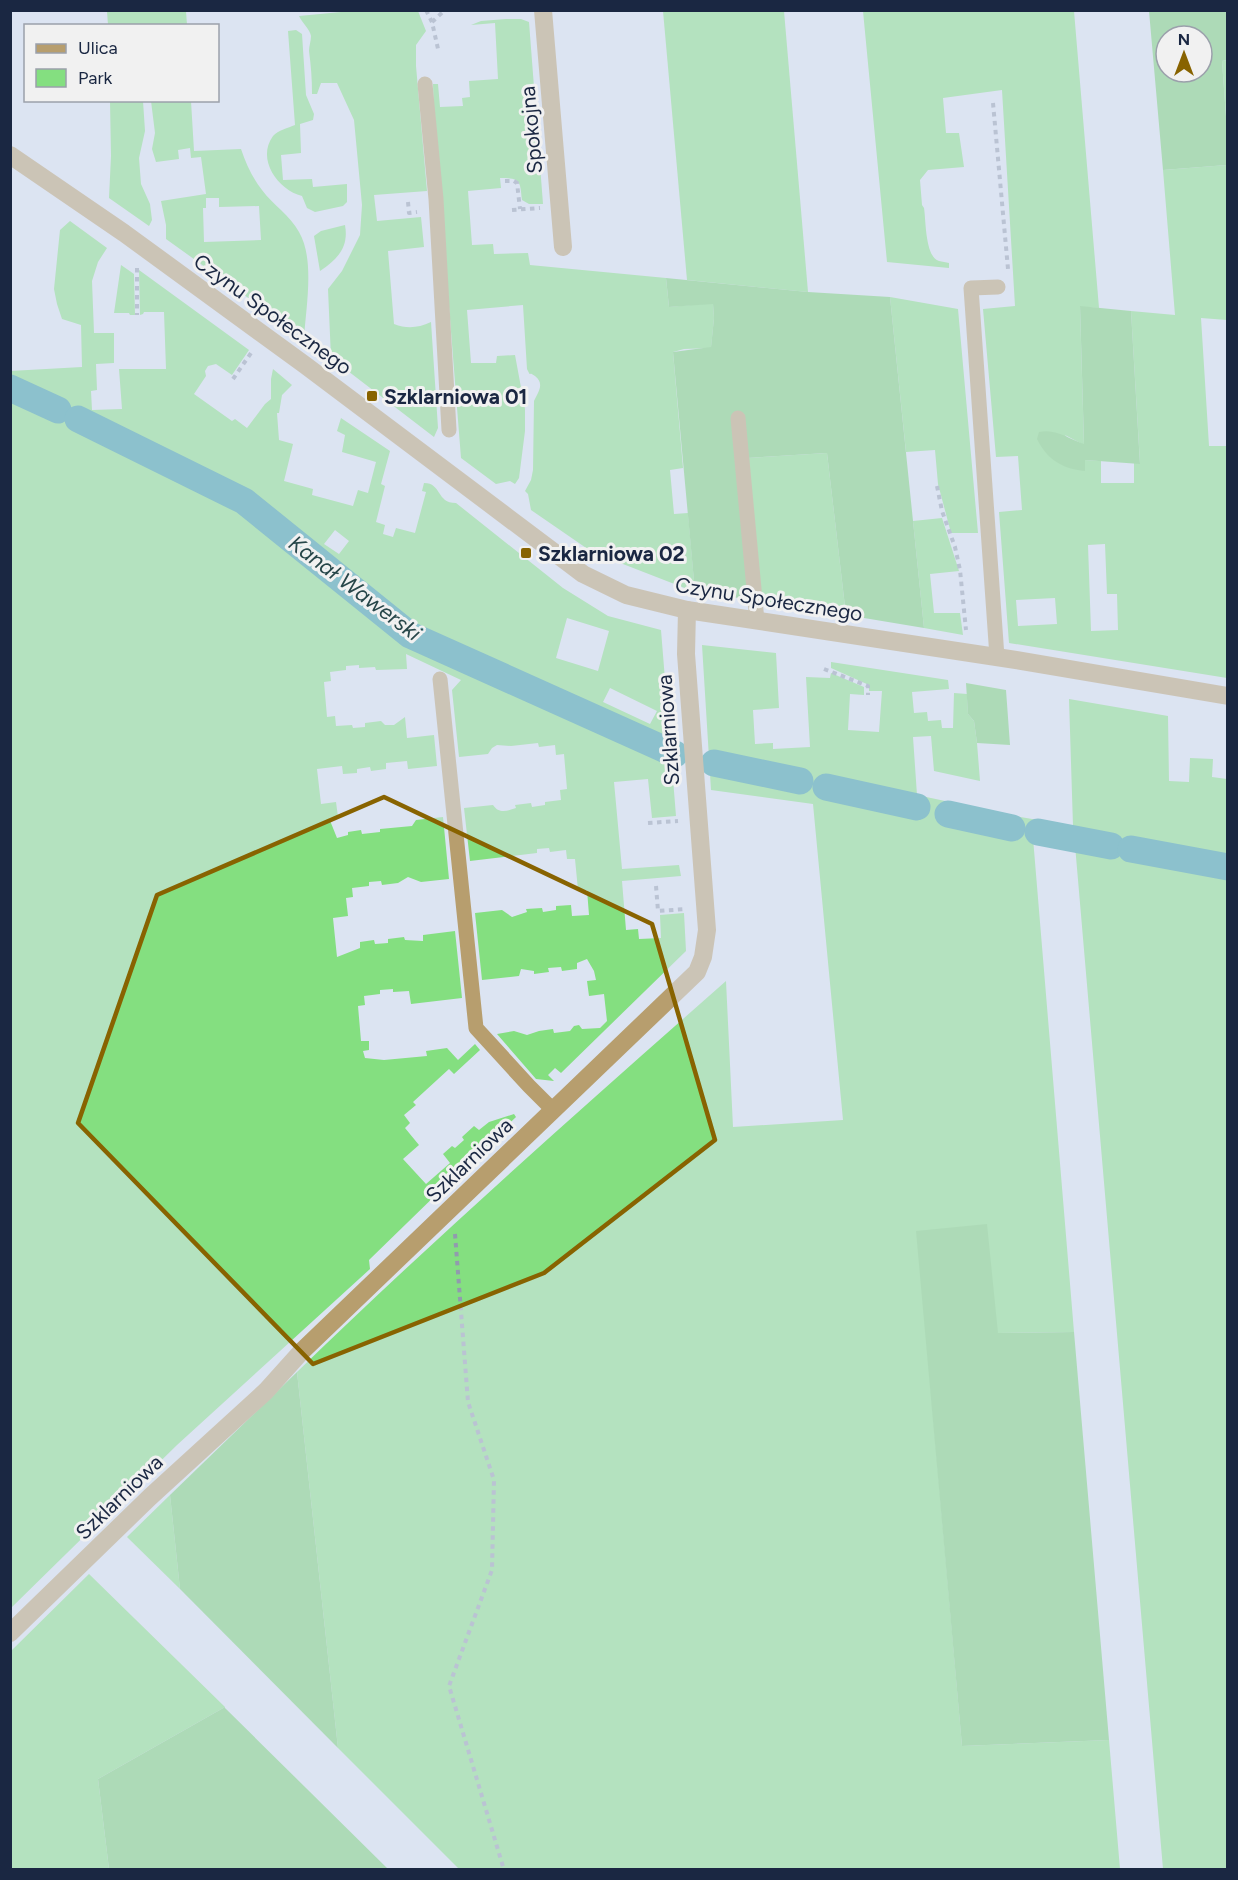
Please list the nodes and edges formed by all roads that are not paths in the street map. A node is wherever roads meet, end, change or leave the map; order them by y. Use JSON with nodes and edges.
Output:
{"nodes":[{"id":1,"x":543,"y":10,"type":"edge"},
{"id":2,"x":425,"y":84,"type":"dead end"},
{"id":3,"x":10,"y":155,"type":"edge"},
{"id":4,"x":563,"y":247,"type":"dead end"},
{"id":5,"x":998,"y":287,"type":"road end"},
{"id":6,"x":738,"y":418,"type":"dead end"},
{"id":7,"x":449,"y":430,"type":"dead end"},
{"id":8,"x":687,"y":610,"type":"junction"},
{"id":9,"x":757,"y":621,"type":"junction"},
{"id":10,"x":997,"y":657,"type":"junction"},
{"id":11,"x":440,"y":679,"type":"dead end"},
{"id":12,"x":1227,"y":696,"type":"edge"},
{"id":13,"x":553,"y":1110,"type":"junction"},
{"id":14,"x":10,"y":1634,"type":"edge"}],
"edges":[{"from":1,"to":4,"type":"street","name":"Spokojna"},
{"from":2,"to":7,"type":"lane"},
{"from":3,"to":8,"type":"street","name":"Czynu Społecznego"},
{"from":5,"to":10,"type":"lane"},
{"from":6,"to":9,"type":"lane"},
{"from":8,"to":9,"type":"street","name":"Czynu Społecznego"},
{"from":8,"to":13,"type":"street","name":"Szklarniowa"},
{"from":9,"to":10,"type":"street","name":"Czynu Społecznego"},
{"from":10,"to":12,"type":"street","name":"Czynu Społecznego"},
{"from":11,"to":13,"type":"lane"},
{"from":13,"to":14,"type":"street","name":"Szklarniowa"}]}
